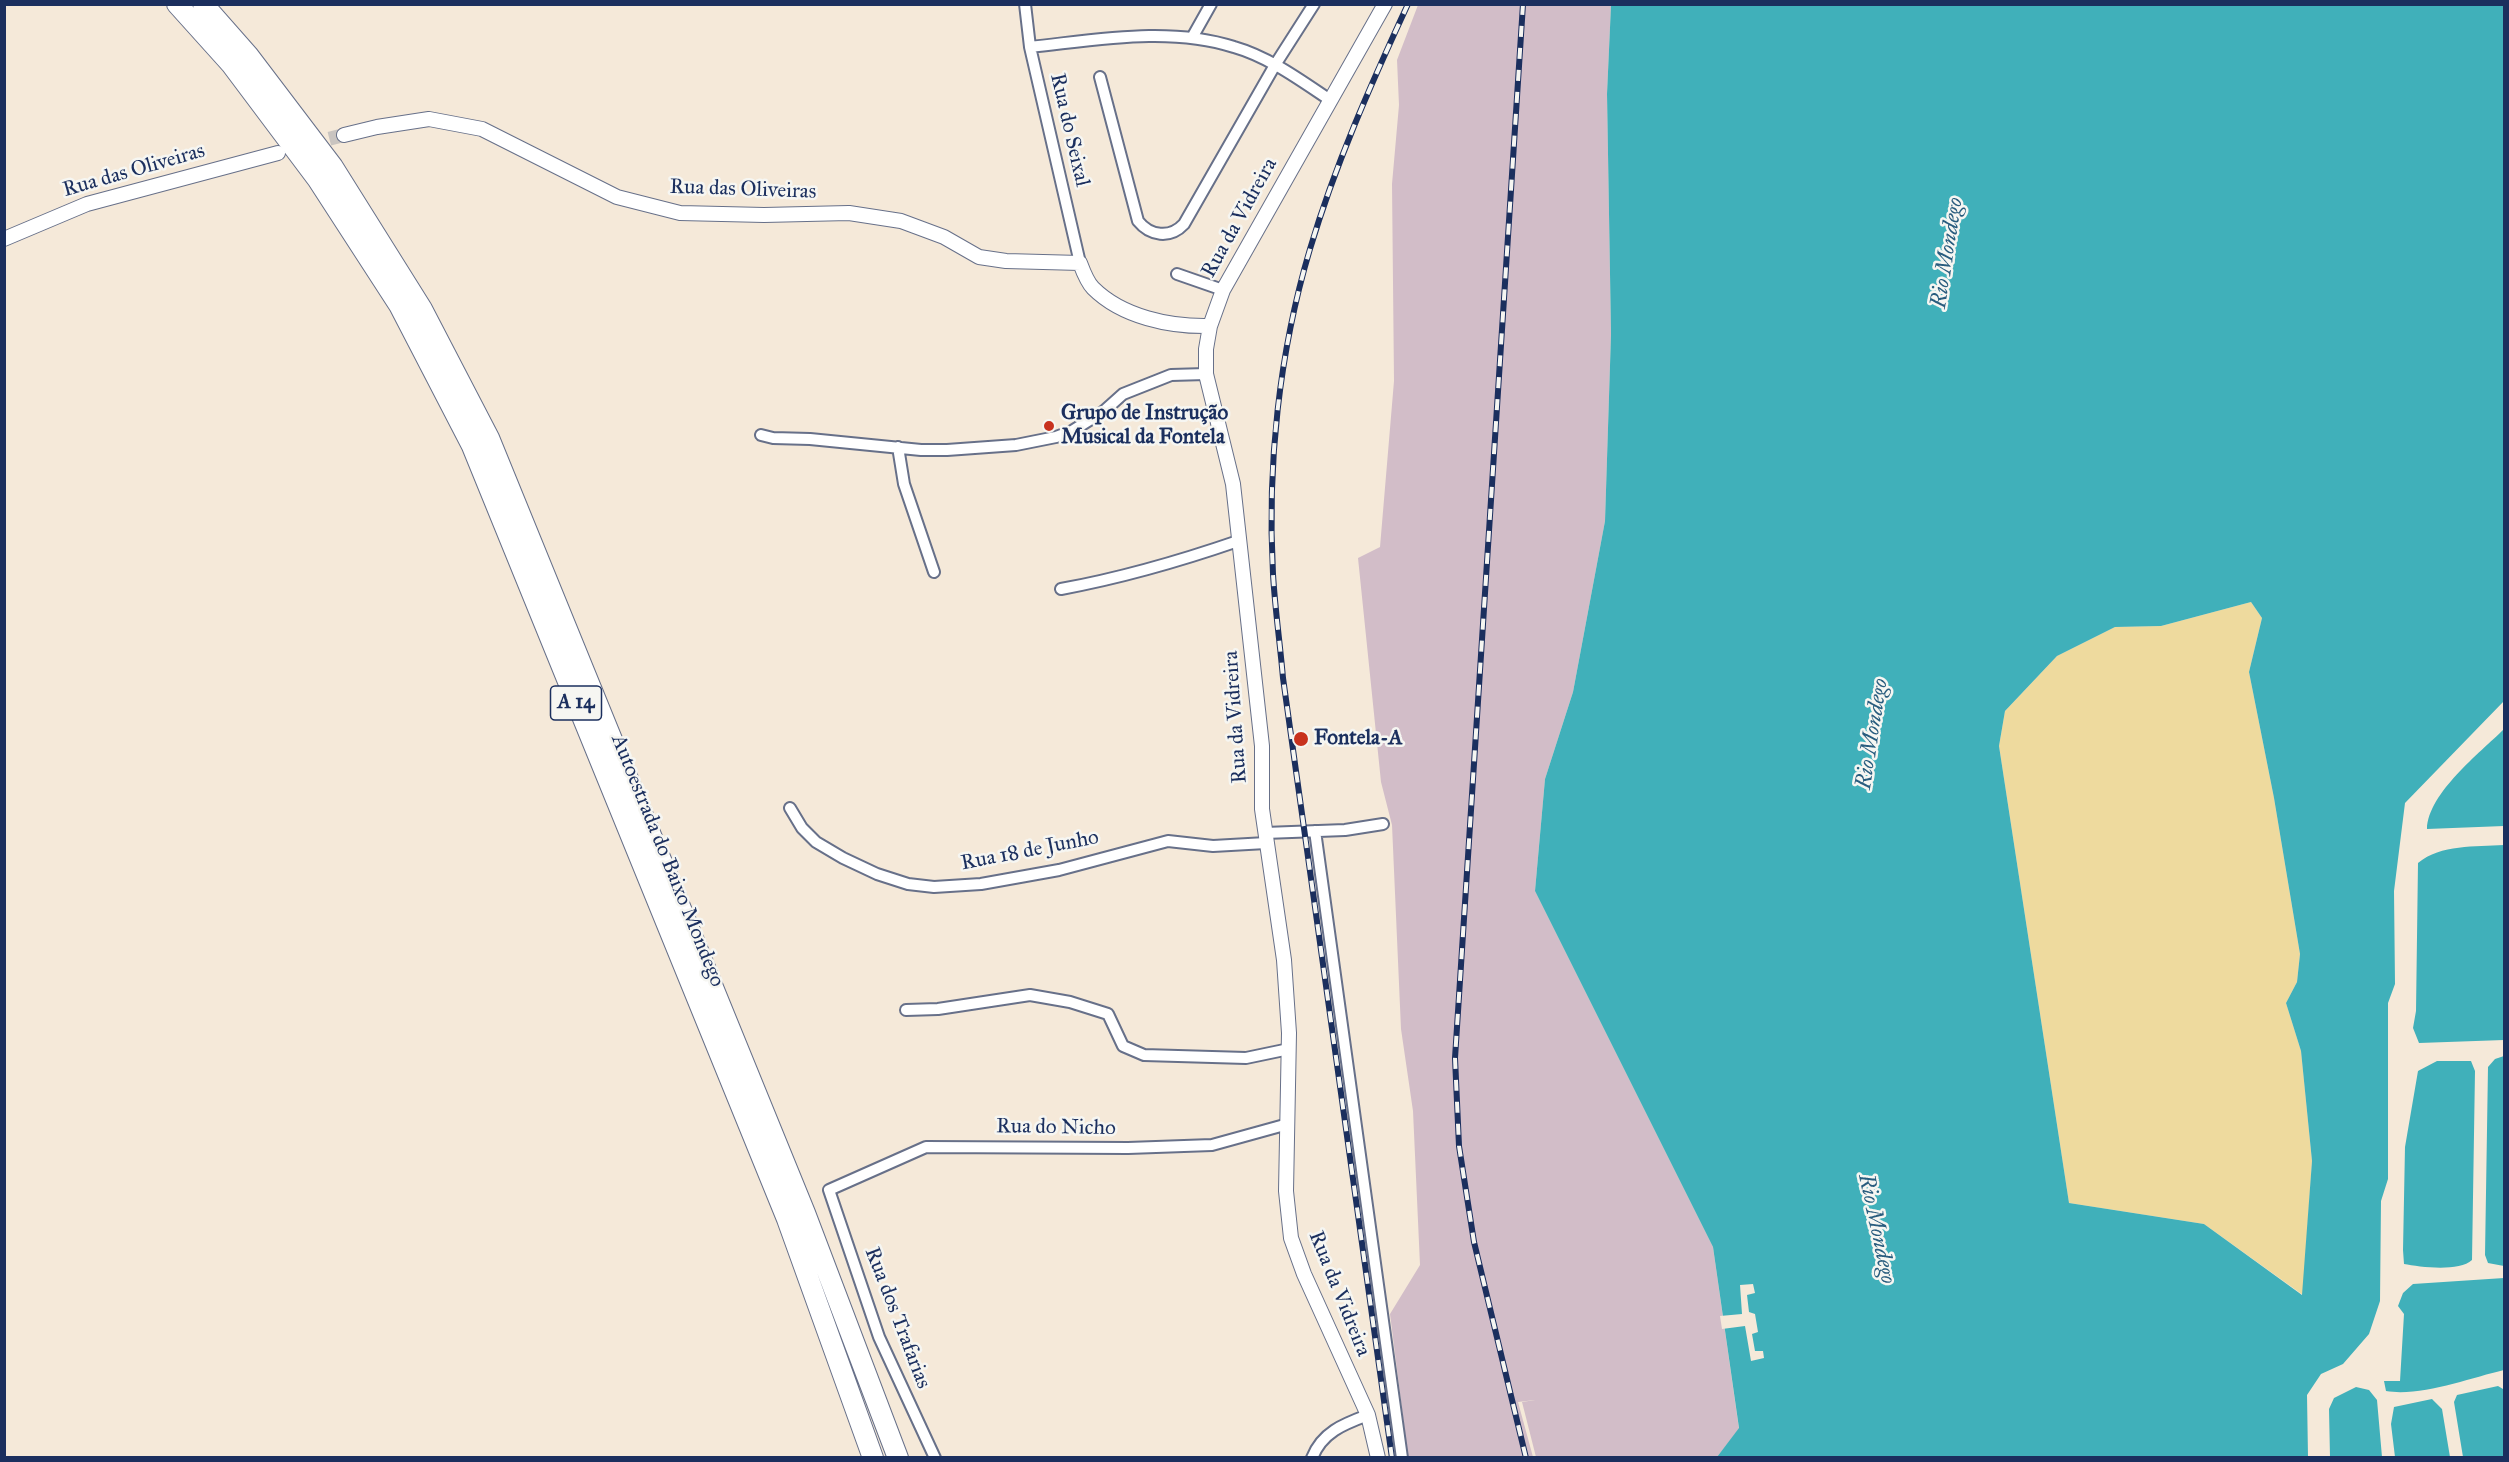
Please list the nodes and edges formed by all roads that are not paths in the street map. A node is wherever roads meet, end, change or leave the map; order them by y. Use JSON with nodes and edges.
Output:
{"nodes":[{"id":1,"x":177,"y":4,"type":"edge"},
{"id":2,"x":203,"y":4,"type":"edge"},
{"id":3,"x":1025,"y":4,"type":"edge"},
{"id":4,"x":1211,"y":4,"type":"edge"},
{"id":5,"x":1314,"y":4,"type":"edge"},
{"id":6,"x":1385,"y":4,"type":"edge"},
{"id":7,"x":1193,"y":36,"type":"junction"},
{"id":8,"x":1030,"y":47,"type":"junction"},
{"id":9,"x":1275,"y":65,"type":"junction"},
{"id":10,"x":1100,"y":77,"type":"dead end"},
{"id":11,"x":1330,"y":100,"type":"junction"},
{"id":12,"x":344,"y":135,"type":"tunnel mouth"},
{"id":13,"x":278,"y":153,"type":"dead end"},
{"id":14,"x":4,"y":239,"type":"edge"},
{"id":15,"x":1080,"y":263,"type":"junction"},
{"id":16,"x":1177,"y":274,"type":"dead end"},
{"id":17,"x":1223,"y":290,"type":"junction"},
{"id":18,"x":1210,"y":326,"type":"junction"},
{"id":19,"x":1206,"y":374,"type":"junction"},
{"id":20,"x":761,"y":435,"type":"dead end"},
{"id":21,"x":898,"y":447,"type":"junction"},
{"id":22,"x":1238,"y":541,"type":"junction"},
{"id":23,"x":934,"y":572,"type":"dead end"},
{"id":24,"x":1061,"y":589,"type":"dead end"},
{"id":25,"x":790,"y":808,"type":"dead end"},
{"id":26,"x":1383,"y":824,"type":"dead end"},
{"id":27,"x":1314,"y":831,"type":"junction"},
{"id":28,"x":1266,"y":838,"type":"junction"},
{"id":29,"x":906,"y":1010,"type":"dead end"},
{"id":30,"x":1289,"y":1049,"type":"junction"},
{"id":31,"x":1288,"y":1124,"type":"junction"},
{"id":32,"x":829,"y":1190,"type":"joint"},
{"id":33,"x":1368,"y":1415,"type":"junction"},
{"id":34,"x":873,"y":1458,"type":"edge"},
{"id":35,"x":898,"y":1458,"type":"edge"},
{"id":36,"x":935,"y":1458,"type":"edge"},
{"id":37,"x":1312,"y":1458,"type":"edge"},
{"id":38,"x":1378,"y":1458,"type":"edge"},
{"id":39,"x":1402,"y":1458,"type":"edge"}],
"edges":[{"from":1,"to":34,"type":"highway","name":"Autoestrada do Baixo Mondego","number":"A 14"},
{"from":2,"to":35,"type":"highway","name":"Autoestrada do Baixo Mondego","number":"A 14"},
{"from":3,"to":8,"type":"street","name":"Rua do Seixal"},
{"from":4,"to":7,"type":"street"},
{"from":5,"to":9,"type":"street"},
{"from":6,"to":11,"type":"street","name":"Rua da Vidreira"},
{"from":7,"to":8,"type":"street"},
{"from":7,"to":9,"type":"street"},
{"from":8,"to":15,"type":"street","name":"Rua do Seixal"},
{"from":9,"to":10,"type":"street"},
{"from":9,"to":11,"type":"street"},
{"from":11,"to":17,"type":"street","name":"Rua da Vidreira"},
{"from":12,"to":15,"type":"street","name":"Rua das Oliveiras"},
{"from":13,"to":14,"type":"street","name":"Rua das Oliveiras"},
{"from":15,"to":18,"type":"street"},
{"from":16,"to":17,"type":"street"},
{"from":17,"to":18,"type":"street","name":"Rua da Vidreira"},
{"from":18,"to":19,"type":"street","name":"Rua da Vidreira"},
{"from":19,"to":21,"type":"street"},
{"from":19,"to":22,"type":"street","name":"Rua da Vidreira"},
{"from":20,"to":21,"type":"street"},
{"from":21,"to":23,"type":"street"},
{"from":22,"to":24,"type":"street"},
{"from":22,"to":28,"type":"street","name":"Rua da Vidreira"},
{"from":25,"to":28,"type":"street","name":"Rua 18 de Junho"},
{"from":26,"to":27,"type":"street","name":"Rua 18 de Junho"},
{"from":27,"to":28,"type":"street","name":"Rua 18 de Junho"},
{"from":27,"to":39,"type":"street"},
{"from":28,"to":30,"type":"street","name":"Rua da Vidreira"},
{"from":29,"to":30,"type":"street"},
{"from":30,"to":31,"type":"street","name":"Rua da Vidreira"},
{"from":31,"to":32,"type":"street","name":"Rua do Nicho"},
{"from":31,"to":33,"type":"street","name":"Rua da Vidreira"},
{"from":32,"to":36,"type":"street","name":"Rua dos Trafarias"},
{"from":33,"to":37,"type":"street"},
{"from":33,"to":38,"type":"street","name":"Rua da Vidreira"}]}
